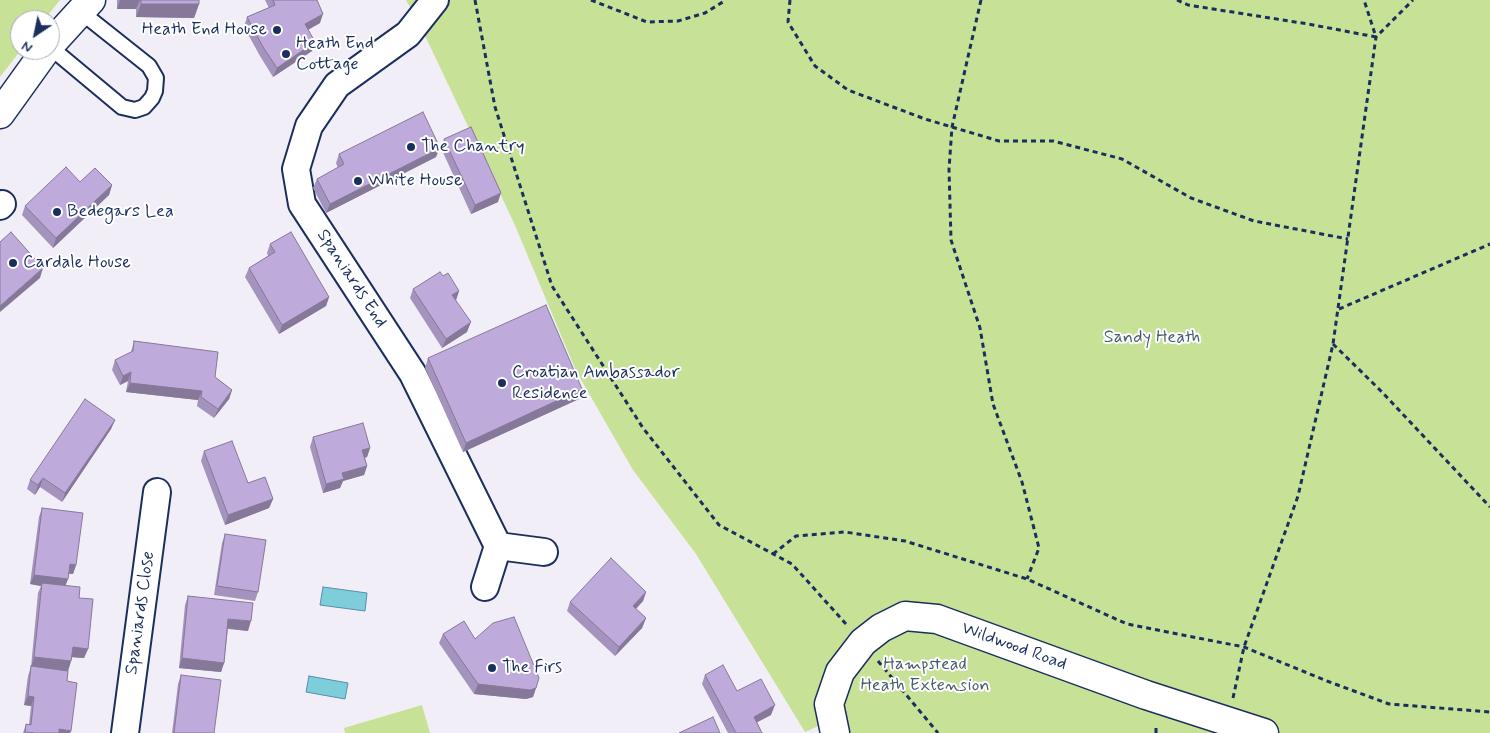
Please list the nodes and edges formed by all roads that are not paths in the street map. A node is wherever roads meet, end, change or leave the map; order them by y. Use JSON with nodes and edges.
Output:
{"nodes":[{"id":1,"x":435,"y":0,"type":"edge"},
{"id":2,"x":86,"y":6,"type":"edge"},
{"id":3,"x":60,"y":35,"type":"edge"},
{"id":4,"x":60,"y":54,"type":"edge"},
{"id":5,"x":39,"y":60,"type":"edge"},
{"id":6,"x":0,"y":114,"type":"edge"},
{"id":7,"x":156,"y":492,"type":"dead end"},
{"id":8,"x":498,"y":546,"type":"junction"},
{"id":9,"x":544,"y":552,"type":"dead end"},
{"id":10,"x":485,"y":587,"type":"dead end"},
{"id":11,"x":125,"y":733,"type":"edge"},
{"id":12,"x":835,"y":733,"type":"edge"},
{"id":13,"x":1264,"y":733,"type":"edge"}],
"edges":[{"from":1,"to":8,"type":"street","name":"Spaniards End"},
{"from":2,"to":3,"type":"street"},
{"from":2,"to":4,"type":"lane"},
{"from":5,"to":6,"type":"street"},
{"from":7,"to":11,"type":"street","name":"Spaniards Close"},
{"from":8,"to":9,"type":"street"},
{"from":8,"to":10,"type":"street"},
{"from":12,"to":13,"type":"street","name":"Wildwood Road"}]}
